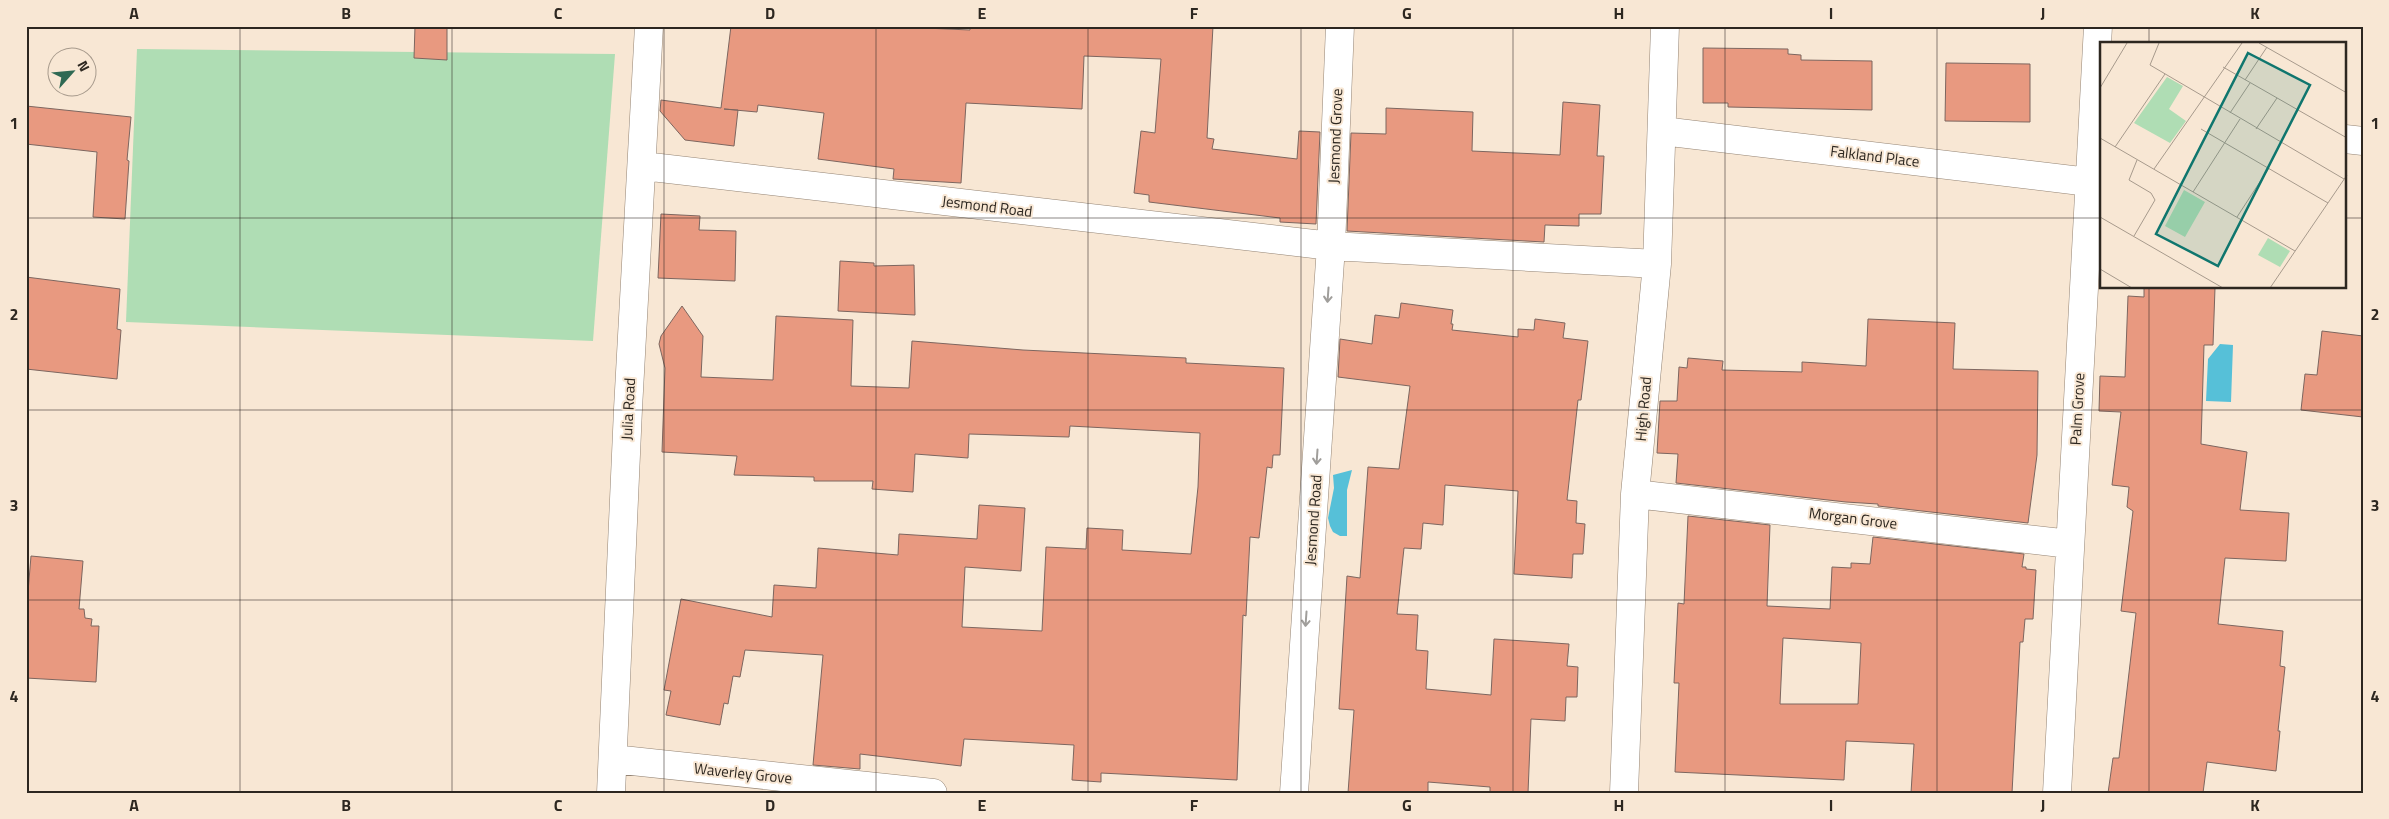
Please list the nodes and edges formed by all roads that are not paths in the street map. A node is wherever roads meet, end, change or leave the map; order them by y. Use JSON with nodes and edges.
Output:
{"nodes":[{"id":1,"x":649,"y":26,"type":"edge"},
{"id":2,"x":1340,"y":26,"type":"edge"},
{"id":3,"x":1665,"y":26,"type":"edge"},
{"id":4,"x":2098,"y":26,"type":"edge"},
{"id":5,"x":2097,"y":109,"type":"edge"},
{"id":6,"x":1662,"y":131,"type":"junction"},
{"id":7,"x":2346,"y":139,"type":"edge"},
{"id":8,"x":2363,"y":141,"type":"edge"},
{"id":9,"x":643,"y":166,"type":"junction"},
{"id":10,"x":2089,"y":182,"type":"junction"},
{"id":11,"x":1331,"y":246,"type":"junction"},
{"id":12,"x":1657,"y":264,"type":"junction"},
{"id":13,"x":1635,"y":494,"type":"junction"},
{"id":14,"x":2070,"y":544,"type":"junction"},
{"id":15,"x":613,"y":759,"type":"junction"},
{"id":16,"x":611,"y":793,"type":"edge"},
{"id":17,"x":933,"y":793,"type":"edge"},
{"id":18,"x":1294,"y":793,"type":"edge"},
{"id":19,"x":1624,"y":793,"type":"edge"},
{"id":20,"x":2057,"y":793,"type":"edge"}],
"edges":[{"from":1,"to":9,"type":"street","name":"Julia Road"},
{"from":2,"to":11,"type":"street","name":"Jesmond Grove"},
{"from":3,"to":6,"type":"street","name":"High Road"},
{"from":4,"to":5,"type":"street","name":"Palm Grove"},
{"from":5,"to":10,"type":"street","name":"Palm Grove"},
{"from":6,"to":10,"type":"street","name":"Falkland Place"},
{"from":6,"to":12,"type":"street","name":"High Road"},
{"from":7,"to":8,"type":"street"},
{"from":9,"to":11,"type":"street","name":"Jesmond Road"},
{"from":9,"to":15,"type":"street","name":"Julia Road"},
{"from":10,"to":14,"type":"street","name":"Palm Grove"},
{"from":11,"to":12,"type":"street","name":"Jesmond Road"},
{"from":11,"to":18,"type":"street","name":"Jesmond Road","one_way":true},
{"from":12,"to":13,"type":"street","name":"High Road"},
{"from":13,"to":14,"type":"street","name":"Morgan Grove"},
{"from":13,"to":19,"type":"street","name":"High Road"},
{"from":14,"to":20,"type":"street","name":"Palm Grove"},
{"from":15,"to":16,"type":"street","name":"Julia Road"},
{"from":15,"to":17,"type":"street","name":"Waverley Grove"}]}
